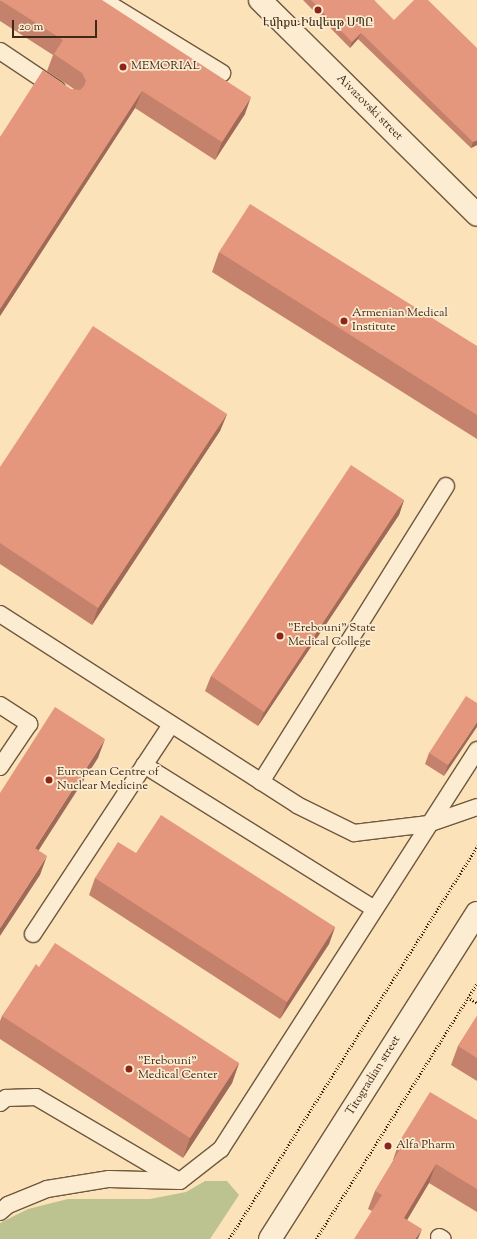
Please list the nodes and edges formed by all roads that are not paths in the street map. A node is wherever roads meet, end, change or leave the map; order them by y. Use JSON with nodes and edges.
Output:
{"nodes":[{"id":1,"x":103,"y":0,"type":"edge"},
{"id":2,"x":260,"y":0,"type":"edge"},
{"id":3,"x":0,"y":51,"type":"edge"},
{"id":4,"x":222,"y":73,"type":"dead end"},
{"id":5,"x":70,"y":98,"type":"edge"},
{"id":6,"x":477,"y":216,"type":"edge"},
{"id":7,"x":446,"y":486,"type":"dead end"},
{"id":8,"x":0,"y":614,"type":"edge"},
{"id":9,"x":0,"y":705,"type":"edge"},
{"id":10,"x":171,"y":725,"type":"junction"},
{"id":11,"x":477,"y":750,"type":"edge"},
{"id":12,"x":144,"y":765,"type":"junction"},
{"id":13,"x":0,"y":767,"type":"edge"},
{"id":14,"x":261,"y":782,"type":"junction"},
{"id":15,"x":477,"y":807,"type":"edge"},
{"id":16,"x":428,"y":824,"type":"junction"},
{"id":17,"x":374,"y":908,"type":"junction"},
{"id":18,"x":477,"y":913,"type":"edge"},
{"id":19,"x":33,"y":934,"type":"dead end"},
{"id":20,"x":0,"y":1103,"type":"edge"},
{"id":21,"x":180,"y":1181,"type":"junction"},
{"id":22,"x":0,"y":1212,"type":"edge"},
{"id":23,"x":270,"y":1239,"type":"edge"}],
"edges":[{"from":1,"to":4,"type":"lane"},
{"from":2,"to":6,"type":"street","name":"Aivazovski street"},
{"from":3,"to":5,"type":"lane"},
{"from":7,"to":14,"type":"lane"},
{"from":8,"to":10,"type":"lane"},
{"from":9,"to":13,"type":"lane"},
{"from":10,"to":12,"type":"lane"},
{"from":10,"to":14,"type":"lane"},
{"from":11,"to":16,"type":"lane"},
{"from":12,"to":17,"type":"lane"},
{"from":12,"to":19,"type":"lane"},
{"from":14,"to":16,"type":"lane"},
{"from":15,"to":16,"type":"lane"},
{"from":16,"to":17,"type":"lane"},
{"from":17,"to":21,"type":"lane"},
{"from":18,"to":23,"type":"street","name":"Titogradian street"},
{"from":20,"to":21,"type":"lane"},
{"from":21,"to":22,"type":"lane"}]}
